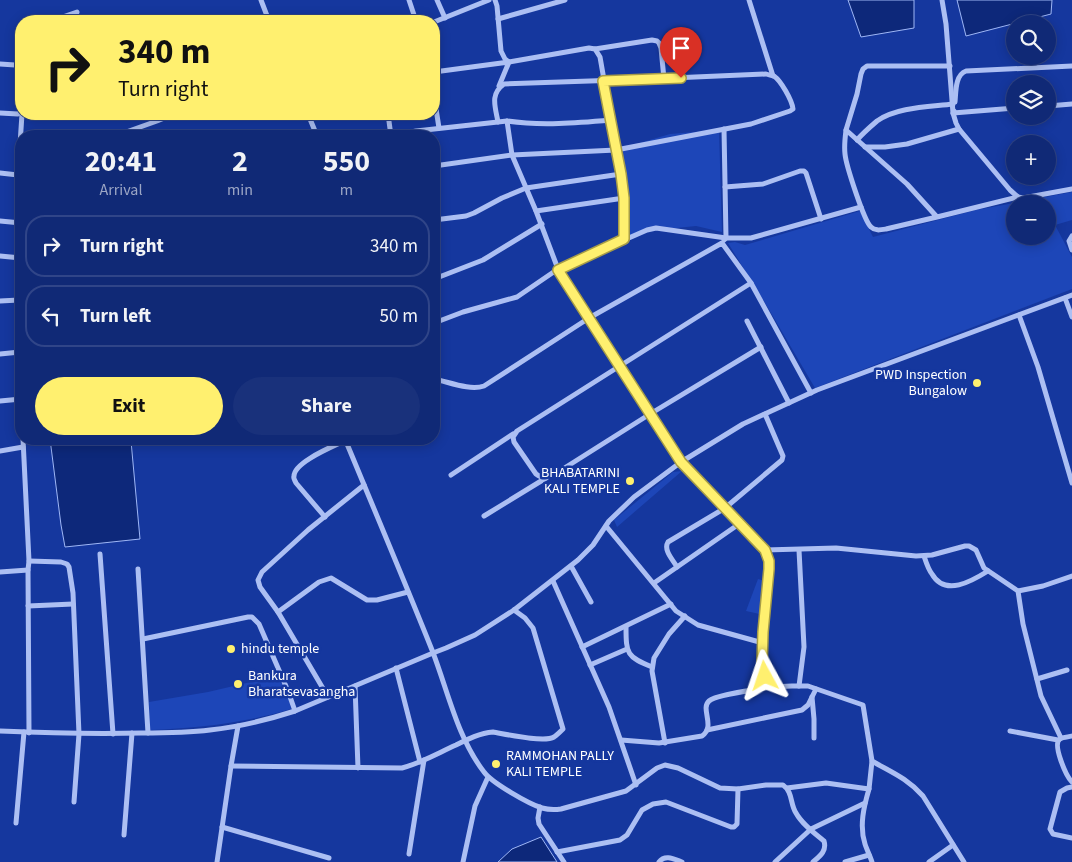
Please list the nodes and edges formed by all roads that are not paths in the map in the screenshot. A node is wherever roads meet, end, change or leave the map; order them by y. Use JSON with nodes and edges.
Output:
{"nodes":[{"id":1,"x":260,"y":0,"type":"edge"},
{"id":2,"x":409,"y":0,"type":"edge"},
{"id":3,"x":437,"y":0,"type":"edge"},
{"id":4,"x":489,"y":0,"type":"edge"},
{"id":5,"x":495,"y":0,"type":"edge"},
{"id":6,"x":564,"y":0,"type":"edge"},
{"id":7,"x":749,"y":0,"type":"edge"},
{"id":8,"x":942,"y":0,"type":"edge"},
{"id":9,"x":77,"y":12,"type":"dead end"},
{"id":10,"x":68,"y":15,"type":"edge"},
{"id":11,"x":266,"y":15,"type":"edge"},
{"id":12,"x":414,"y":15,"type":"edge"},
{"id":13,"x":444,"y":18,"type":"junction"},
{"id":14,"x":440,"y":20,"type":"edge"},
{"id":15,"x":498,"y":20,"type":"junction"},
{"id":16,"x":595,"y":49,"type":"junction"},
{"id":17,"x":509,"y":62,"type":"junction"},
{"id":18,"x":0,"y":64,"type":"edge"},
{"id":19,"x":15,"y":65,"type":"edge"},
{"id":20,"x":950,"y":66,"type":"junction"},
{"id":21,"x":1072,"y":66,"type":"edge"},
{"id":22,"x":440,"y":71,"type":"edge"},
{"id":23,"x":773,"y":76,"type":"junction"},
{"id":24,"x":664,"y":79,"type":"junction"},
{"id":25,"x":603,"y":81,"type":"junction"},
{"id":26,"x":498,"y":88,"type":"junction"},
{"id":27,"x":953,"y":104,"type":"junction"},
{"id":28,"x":1072,"y":104,"type":"edge"},
{"id":29,"x":1056,"y":105,"type":"edge"},
{"id":30,"x":1006,"y":109,"type":"edge"},
{"id":31,"x":0,"y":113,"type":"edge"},
{"id":32,"x":953,"y":113,"type":"junction"},
{"id":33,"x":15,"y":114,"type":"edge"},
{"id":34,"x":159,"y":120,"type":"edge"},
{"id":35,"x":438,"y":120,"type":"edge"},
{"id":36,"x":507,"y":120,"type":"junction"},
{"id":37,"x":611,"y":120,"type":"junction"},
{"id":38,"x":498,"y":122,"type":"junction"},
{"id":39,"x":440,"y":128,"type":"junction"},
{"id":40,"x":724,"y":129,"type":"junction"},
{"id":41,"x":959,"y":129,"type":"junction"},
{"id":42,"x":132,"y":130,"type":"edge"},
{"id":43,"x":424,"y":130,"type":"edge"},
{"id":44,"x":846,"y":130,"type":"junction"},
{"id":45,"x":857,"y":140,"type":"junction"},
{"id":46,"x":865,"y":147,"type":"junction"},
{"id":47,"x":616,"y":150,"type":"junction"},
{"id":48,"x":512,"y":155,"type":"junction"},
{"id":49,"x":440,"y":165,"type":"edge"},
{"id":50,"x":0,"y":173,"type":"edge"},
{"id":51,"x":621,"y":174,"type":"junction"},
{"id":52,"x":15,"y":175,"type":"edge"},
{"id":53,"x":725,"y":187,"type":"junction"},
{"id":54,"x":526,"y":188,"type":"junction"},
{"id":55,"x":1072,"y":189,"type":"edge"},
{"id":56,"x":1017,"y":195,"type":"edge"},
{"id":57,"x":1043,"y":195,"type":"edge"},
{"id":58,"x":624,"y":198,"type":"junction"},
{"id":59,"x":1006,"y":199,"type":"edge"},
{"id":60,"x":861,"y":208,"type":"junction"},
{"id":61,"x":536,"y":211,"type":"junction"},
{"id":62,"x":937,"y":217,"type":"junction"},
{"id":63,"x":440,"y":219,"type":"edge"},
{"id":64,"x":821,"y":219,"type":"junction"},
{"id":65,"x":0,"y":221,"type":"edge"},
{"id":66,"x":15,"y":223,"type":"edge"},
{"id":67,"x":542,"y":224,"type":"junction"},
{"id":68,"x":1072,"y":236,"type":"edge"},
{"id":69,"x":624,"y":239,"type":"junction"},
{"id":70,"x":724,"y":241,"type":"junction"},
{"id":71,"x":1072,"y":250,"type":"edge"},
{"id":72,"x":0,"y":256,"type":"edge"},
{"id":73,"x":15,"y":258,"type":"edge"},
{"id":74,"x":558,"y":270,"type":"junction"},
{"id":75,"x":440,"y":277,"type":"edge"},
{"id":76,"x":751,"y":283,"type":"junction"},
{"id":77,"x":1072,"y":295,"type":"edge"},
{"id":78,"x":1065,"y":298,"type":"junction"},
{"id":79,"x":15,"y":300,"type":"edge"},
{"id":80,"x":0,"y":301,"type":"edge"},
{"id":81,"x":1019,"y":315,"type":"junction"},
{"id":82,"x":1072,"y":317,"type":"edge"},
{"id":83,"x":589,"y":318,"type":"junction"},
{"id":84,"x":440,"y":321,"type":"edge"},
{"id":85,"x":747,"y":321,"type":"dead end"},
{"id":86,"x":761,"y":347,"type":"junction"},
{"id":87,"x":15,"y":352,"type":"edge"},
{"id":88,"x":0,"y":354,"type":"edge"},
{"id":89,"x":619,"y":366,"type":"junction"},
{"id":90,"x":440,"y":380,"type":"edge"},
{"id":91,"x":811,"y":393,"type":"junction"},
{"id":92,"x":15,"y":400,"type":"edge"},
{"id":93,"x":0,"y":401,"type":"edge"},
{"id":94,"x":789,"y":403,"type":"junction"},
{"id":95,"x":650,"y":414,"type":"junction"},
{"id":96,"x":765,"y":414,"type":"junction"},
{"id":97,"x":514,"y":434,"type":"junction"},
{"id":98,"x":334,"y":445,"type":"edge"},
{"id":99,"x":347,"y":445,"type":"edge"},
{"id":100,"x":23,"y":447,"type":"joint"},
{"id":101,"x":0,"y":451,"type":"edge"},
{"id":102,"x":681,"y":462,"type":"junction"},
{"id":103,"x":451,"y":475,"type":"dead end"},
{"id":104,"x":546,"y":478,"type":"junction"},
{"id":105,"x":1072,"y":483,"type":"edge"},
{"id":106,"x":364,"y":485,"type":"junction"},
{"id":107,"x":725,"y":508,"type":"junction"},
{"id":108,"x":484,"y":516,"type":"dead end"},
{"id":109,"x":325,"y":517,"type":"junction"},
{"id":110,"x":739,"y":524,"type":"junction"},
{"id":111,"x":606,"y":526,"type":"junction"},
{"id":112,"x":765,"y":550,"type":"junction"},
{"id":113,"x":799,"y":550,"type":"junction"},
{"id":114,"x":100,"y":554,"type":"dead end"},
{"id":115,"x":924,"y":556,"type":"junction"},
{"id":116,"x":28,"y":561,"type":"junction"},
{"id":117,"x":571,"y":566,"type":"junction"},
{"id":118,"x":677,"y":567,"type":"junction"},
{"id":119,"x":138,"y":568,"type":"dead end"},
{"id":120,"x":28,"y":570,"type":"junction"},
{"id":121,"x":988,"y":571,"type":"junction"},
{"id":122,"x":0,"y":572,"type":"edge"},
{"id":123,"x":1072,"y":576,"type":"edge"},
{"id":124,"x":553,"y":580,"type":"junction"},
{"id":125,"x":654,"y":583,"type":"junction"},
{"id":126,"x":1018,"y":591,"type":"junction"},
{"id":127,"x":408,"y":592,"type":"junction"},
{"id":128,"x":591,"y":602,"type":"dead end"},
{"id":129,"x":73,"y":604,"type":"junction"},
{"id":130,"x":671,"y":604,"type":"junction"},
{"id":131,"x":28,"y":606,"type":"junction"},
{"id":132,"x":514,"y":610,"type":"junction"},
{"id":133,"x":278,"y":612,"type":"junction"},
{"id":134,"x":684,"y":616,"type":"junction"},
{"id":135,"x":626,"y":627,"type":"junction"},
{"id":136,"x":143,"y":639,"type":"junction"},
{"id":137,"x":763,"y":643,"type":"junction"},
{"id":138,"x":582,"y":647,"type":"junction"},
{"id":139,"x":628,"y":649,"type":"junction"},
{"id":140,"x":433,"y":653,"type":"junction"},
{"id":141,"x":590,"y":665,"type":"junction"},
{"id":142,"x":652,"y":667,"type":"junction"},
{"id":143,"x":396,"y":668,"type":"junction"},
{"id":144,"x":1067,"y":670,"type":"dead end"},
{"id":145,"x":1037,"y":679,"type":"junction"},
{"id":146,"x":355,"y":686,"type":"junction"},
{"id":147,"x":799,"y":686,"type":"junction"},
{"id":148,"x":770,"y":688,"type":"junction"},
{"id":149,"x":816,"y":689,"type":"junction"},
{"id":150,"x":812,"y":696,"type":"junction"},
{"id":151,"x":328,"y":697,"type":"junction"},
{"id":152,"x":295,"y":711,"type":"junction"},
{"id":153,"x":238,"y":726,"type":"junction"},
{"id":154,"x":707,"y":730,"type":"junction"},
{"id":155,"x":0,"y":731,"type":"edge"},
{"id":156,"x":1010,"y":731,"type":"dead end"},
{"id":157,"x":27,"y":733,"type":"junction"},
{"id":158,"x":132,"y":733,"type":"junction"},
{"id":159,"x":148,"y":733,"type":"junction"},
{"id":160,"x":79,"y":734,"type":"junction"},
{"id":161,"x":113,"y":734,"type":"junction"},
{"id":162,"x":1072,"y":736,"type":"edge"},
{"id":163,"x":814,"y":738,"type":"dead end"},
{"id":164,"x":1060,"y":739,"type":"junction"},
{"id":165,"x":620,"y":740,"type":"junction"},
{"id":166,"x":465,"y":741,"type":"junction"},
{"id":167,"x":665,"y":743,"type":"junction"},
{"id":168,"x":422,"y":761,"type":"junction"},
{"id":169,"x":872,"y":761,"type":"junction"},
{"id":170,"x":231,"y":766,"type":"junction"},
{"id":171,"x":358,"y":768,"type":"junction"},
{"id":172,"x":488,"y":777,"type":"junction"},
{"id":173,"x":1072,"y":782,"type":"edge"},
{"id":174,"x":636,"y":785,"type":"junction"},
{"id":175,"x":1072,"y":787,"type":"edge"},
{"id":176,"x":787,"y":788,"type":"junction"},
{"id":177,"x":738,"y":789,"type":"junction"},
{"id":178,"x":869,"y":789,"type":"junction"},
{"id":179,"x":74,"y":802,"type":"dead end"},
{"id":180,"x":865,"y":803,"type":"junction"},
{"id":181,"x":540,"y":807,"type":"junction"},
{"id":182,"x":16,"y":823,"type":"dead end"},
{"id":183,"x":222,"y":827,"type":"junction"},
{"id":184,"x":811,"y":829,"type":"junction"},
{"id":185,"x":124,"y":835,"type":"dead end"},
{"id":186,"x":1072,"y":838,"type":"edge"},
{"id":187,"x":953,"y":845,"type":"junction"},
{"id":188,"x":557,"y":852,"type":"junction"},
{"id":189,"x":409,"y":854,"type":"dead end"},
{"id":190,"x":870,"y":855,"type":"junction"},
{"id":191,"x":330,"y":858,"type":"dead end"},
{"id":192,"x":217,"y":862,"type":"edge"},
{"id":193,"x":463,"y":862,"type":"edge"},
{"id":194,"x":564,"y":862,"type":"edge"},
{"id":195,"x":659,"y":862,"type":"edge"},
{"id":196,"x":682,"y":862,"type":"edge"},
{"id":197,"x":775,"y":862,"type":"edge"},
{"id":198,"x":813,"y":862,"type":"edge"},
{"id":199,"x":845,"y":862,"type":"edge"},
{"id":200,"x":872,"y":862,"type":"edge"},
{"id":201,"x":930,"y":862,"type":"edge"},
{"id":202,"x":964,"y":862,"type":"edge"}],
"edges":[{"from":1,"to":11,"type":"street"},
{"from":2,"to":12,"type":"street"},
{"from":3,"to":13,"type":"street"},
{"from":4,"to":13,"type":"street"},
{"from":5,"to":15,"type":"street"},
{"from":6,"to":15,"type":"street"},
{"from":7,"to":23,"type":"street"},
{"from":8,"to":20,"type":"street"},
{"from":9,"to":10,"type":"street"},
{"from":13,"to":14,"type":"street"},
{"from":15,"to":17,"type":"street"},
{"from":16,"to":17,"type":"street"},
{"from":16,"to":24,"type":"street"},
{"from":16,"to":25,"type":"street"},
{"from":17,"to":22,"type":"street"},
{"from":17,"to":26,"type":"street"},
{"from":18,"to":19,"type":"street"},
{"from":20,"to":27,"type":"street"},
{"from":20,"to":44,"type":"street"},
{"from":21,"to":32,"type":"street"},
{"from":23,"to":24,"type":"street"},
{"from":23,"to":40,"type":"street"},
{"from":24,"to":25,"type":"street"},
{"from":25,"to":26,"type":"street"},
{"from":25,"to":37,"type":"street"},
{"from":26,"to":38,"type":"street"},
{"from":27,"to":32,"type":"street"},
{"from":27,"to":45,"type":"street"},
{"from":28,"to":29,"type":"street"},
{"from":30,"to":32,"type":"street"},
{"from":31,"to":33,"type":"street"},
{"from":32,"to":41,"type":"street"},
{"from":34,"to":42,"type":"street"},
{"from":35,"to":39,"type":"street"},
{"from":36,"to":37,"type":"street"},
{"from":36,"to":38,"type":"street"},
{"from":36,"to":48,"type":"street"},
{"from":37,"to":47,"type":"street"},
{"from":38,"to":39,"type":"street"},
{"from":39,"to":43,"type":"street"},
{"from":40,"to":47,"type":"street"},
{"from":40,"to":53,"type":"street"},
{"from":41,"to":46,"type":"street"},
{"from":41,"to":56,"type":"street"},
{"from":44,"to":45,"type":"street"},
{"from":44,"to":60,"type":"street"},
{"from":45,"to":46,"type":"street"},
{"from":46,"to":62,"type":"street"},
{"from":47,"to":48,"type":"street"},
{"from":47,"to":51,"type":"street"},
{"from":48,"to":49,"type":"street"},
{"from":48,"to":54,"type":"street"},
{"from":50,"to":52,"type":"street"},
{"from":51,"to":54,"type":"street"},
{"from":51,"to":58,"type":"street"},
{"from":53,"to":64,"type":"street"},
{"from":53,"to":70,"type":"street"},
{"from":54,"to":61,"type":"street"},
{"from":54,"to":63,"type":"street"},
{"from":55,"to":57,"type":"street"},
{"from":58,"to":61,"type":"street"},
{"from":58,"to":69,"type":"street"},
{"from":59,"to":62,"type":"street"},
{"from":60,"to":62,"type":"street"},
{"from":60,"to":64,"type":"street"},
{"from":61,"to":67,"type":"street"},
{"from":64,"to":70,"type":"street"},
{"from":65,"to":66,"type":"street"},
{"from":67,"to":74,"type":"street"},
{"from":67,"to":75,"type":"street"},
{"from":68,"to":71,"type":"street"},
{"from":69,"to":70,"type":"street"},
{"from":69,"to":74,"type":"street"},
{"from":70,"to":76,"type":"street"},
{"from":70,"to":83,"type":"street"},
{"from":72,"to":73,"type":"street"},
{"from":74,"to":83,"type":"street"},
{"from":74,"to":84,"type":"street"},
{"from":76,"to":89,"type":"street"},
{"from":76,"to":91,"type":"street"},
{"from":77,"to":78,"type":"street"},
{"from":78,"to":81,"type":"street"},
{"from":78,"to":82,"type":"street"},
{"from":79,"to":80,"type":"street"},
{"from":81,"to":91,"type":"street"},
{"from":81,"to":105,"type":"street"},
{"from":83,"to":89,"type":"street"},
{"from":83,"to":90,"type":"street"},
{"from":85,"to":86,"type":"street"},
{"from":86,"to":94,"type":"street"},
{"from":86,"to":95,"type":"street"},
{"from":87,"to":88,"type":"street"},
{"from":89,"to":95,"type":"street"},
{"from":89,"to":97,"type":"street"},
{"from":91,"to":94,"type":"street"},
{"from":92,"to":93,"type":"street"},
{"from":94,"to":96,"type":"street"},
{"from":95,"to":102,"type":"street"},
{"from":95,"to":104,"type":"street"},
{"from":96,"to":102,"type":"street"},
{"from":96,"to":107,"type":"street"},
{"from":97,"to":103,"type":"street"},
{"from":97,"to":104,"type":"street"},
{"from":98,"to":109,"type":"street"},
{"from":99,"to":106,"type":"street"},
{"from":100,"to":101,"type":"street"},
{"from":100,"to":116,"type":"street"},
{"from":102,"to":107,"type":"street"},
{"from":102,"to":111,"type":"street"},
{"from":104,"to":108,"type":"street"},
{"from":106,"to":109,"type":"street"},
{"from":106,"to":127,"type":"street"},
{"from":107,"to":110,"type":"street"},
{"from":107,"to":118,"type":"street"},
{"from":109,"to":133,"type":"street"},
{"from":110,"to":112,"type":"street"},
{"from":110,"to":118,"type":"street"},
{"from":111,"to":117,"type":"street"},
{"from":111,"to":125,"type":"street"},
{"from":112,"to":113,"type":"street"},
{"from":112,"to":137,"type":"street"},
{"from":113,"to":115,"type":"street"},
{"from":113,"to":147,"type":"street"},
{"from":114,"to":161,"type":"street"},
{"from":115,"to":121,"type":"street"},
{"from":115,"to":121,"type":"street"},
{"from":116,"to":120,"type":"street"},
{"from":116,"to":129,"type":"street"},
{"from":117,"to":124,"type":"street"},
{"from":117,"to":128,"type":"street"},
{"from":118,"to":125,"type":"street"},
{"from":119,"to":136,"type":"street"},
{"from":120,"to":122,"type":"street"},
{"from":120,"to":131,"type":"street"},
{"from":121,"to":126,"type":"street"},
{"from":123,"to":126,"type":"street"},
{"from":124,"to":132,"type":"street"},
{"from":124,"to":138,"type":"street"},
{"from":125,"to":130,"type":"street"},
{"from":126,"to":145,"type":"street"},
{"from":127,"to":133,"type":"street"},
{"from":127,"to":140,"type":"street"},
{"from":129,"to":131,"type":"street"},
{"from":129,"to":160,"type":"street"},
{"from":130,"to":134,"type":"street"},
{"from":130,"to":135,"type":"street"},
{"from":131,"to":157,"type":"street"},
{"from":132,"to":140,"type":"street"},
{"from":132,"to":166,"type":"street"},
{"from":133,"to":151,"type":"street"},
{"from":134,"to":137,"type":"street"},
{"from":134,"to":142,"type":"street"},
{"from":135,"to":138,"type":"street"},
{"from":135,"to":139,"type":"street"},
{"from":136,"to":152,"type":"street"},
{"from":136,"to":159,"type":"street"},
{"from":137,"to":148,"type":"street"},
{"from":138,"to":141,"type":"street"},
{"from":139,"to":141,"type":"street"},
{"from":139,"to":142,"type":"street"},
{"from":140,"to":143,"type":"street"},
{"from":140,"to":166,"type":"street"},
{"from":141,"to":165,"type":"street"},
{"from":142,"to":167,"type":"street"},
{"from":143,"to":146,"type":"street"},
{"from":143,"to":168,"type":"street"},
{"from":144,"to":145,"type":"street"},
{"from":145,"to":164,"type":"street"},
{"from":146,"to":151,"type":"street"},
{"from":146,"to":171,"type":"street"},
{"from":147,"to":148,"type":"street"},
{"from":147,"to":149,"type":"street"},
{"from":148,"to":154,"type":"street"},
{"from":149,"to":150,"type":"street"},
{"from":149,"to":169,"type":"street"},
{"from":150,"to":154,"type":"street"},
{"from":150,"to":163,"type":"street"},
{"from":151,"to":152,"type":"street"},
{"from":152,"to":153,"type":"street"},
{"from":153,"to":159,"type":"street"},
{"from":153,"to":170,"type":"street"},
{"from":154,"to":167,"type":"street"},
{"from":155,"to":157,"type":"street"},
{"from":156,"to":164,"type":"street"},
{"from":157,"to":160,"type":"street"},
{"from":157,"to":182,"type":"street"},
{"from":158,"to":159,"type":"street"},
{"from":158,"to":161,"type":"street"},
{"from":158,"to":185,"type":"street"},
{"from":160,"to":161,"type":"street"},
{"from":160,"to":179,"type":"street"},
{"from":162,"to":164,"type":"street"},
{"from":164,"to":173,"type":"street"},
{"from":165,"to":167,"type":"street"},
{"from":165,"to":174,"type":"street"},
{"from":166,"to":168,"type":"street"},
{"from":166,"to":172,"type":"street"},
{"from":168,"to":171,"type":"street"},
{"from":168,"to":189,"type":"street"},
{"from":169,"to":178,"type":"street"},
{"from":169,"to":187,"type":"street"},
{"from":170,"to":171,"type":"street"},
{"from":170,"to":183,"type":"street"},
{"from":172,"to":181,"type":"street"},
{"from":172,"to":193,"type":"street"},
{"from":174,"to":177,"type":"street"},
{"from":174,"to":181,"type":"street"},
{"from":175,"to":186,"type":"street"},
{"from":176,"to":177,"type":"street"},
{"from":176,"to":178,"type":"street"},
{"from":176,"to":184,"type":"street"},
{"from":177,"to":188,"type":"street"},
{"from":178,"to":180,"type":"street"},
{"from":180,"to":184,"type":"street"},
{"from":180,"to":190,"type":"street"},
{"from":181,"to":188,"type":"street"},
{"from":183,"to":191,"type":"street"},
{"from":183,"to":192,"type":"street"},
{"from":184,"to":197,"type":"street"},
{"from":184,"to":198,"type":"street"},
{"from":187,"to":201,"type":"street"},
{"from":187,"to":202,"type":"street"},
{"from":188,"to":194,"type":"street"},
{"from":190,"to":199,"type":"street"},
{"from":190,"to":200,"type":"street"},
{"from":195,"to":196,"type":"street"}]}
